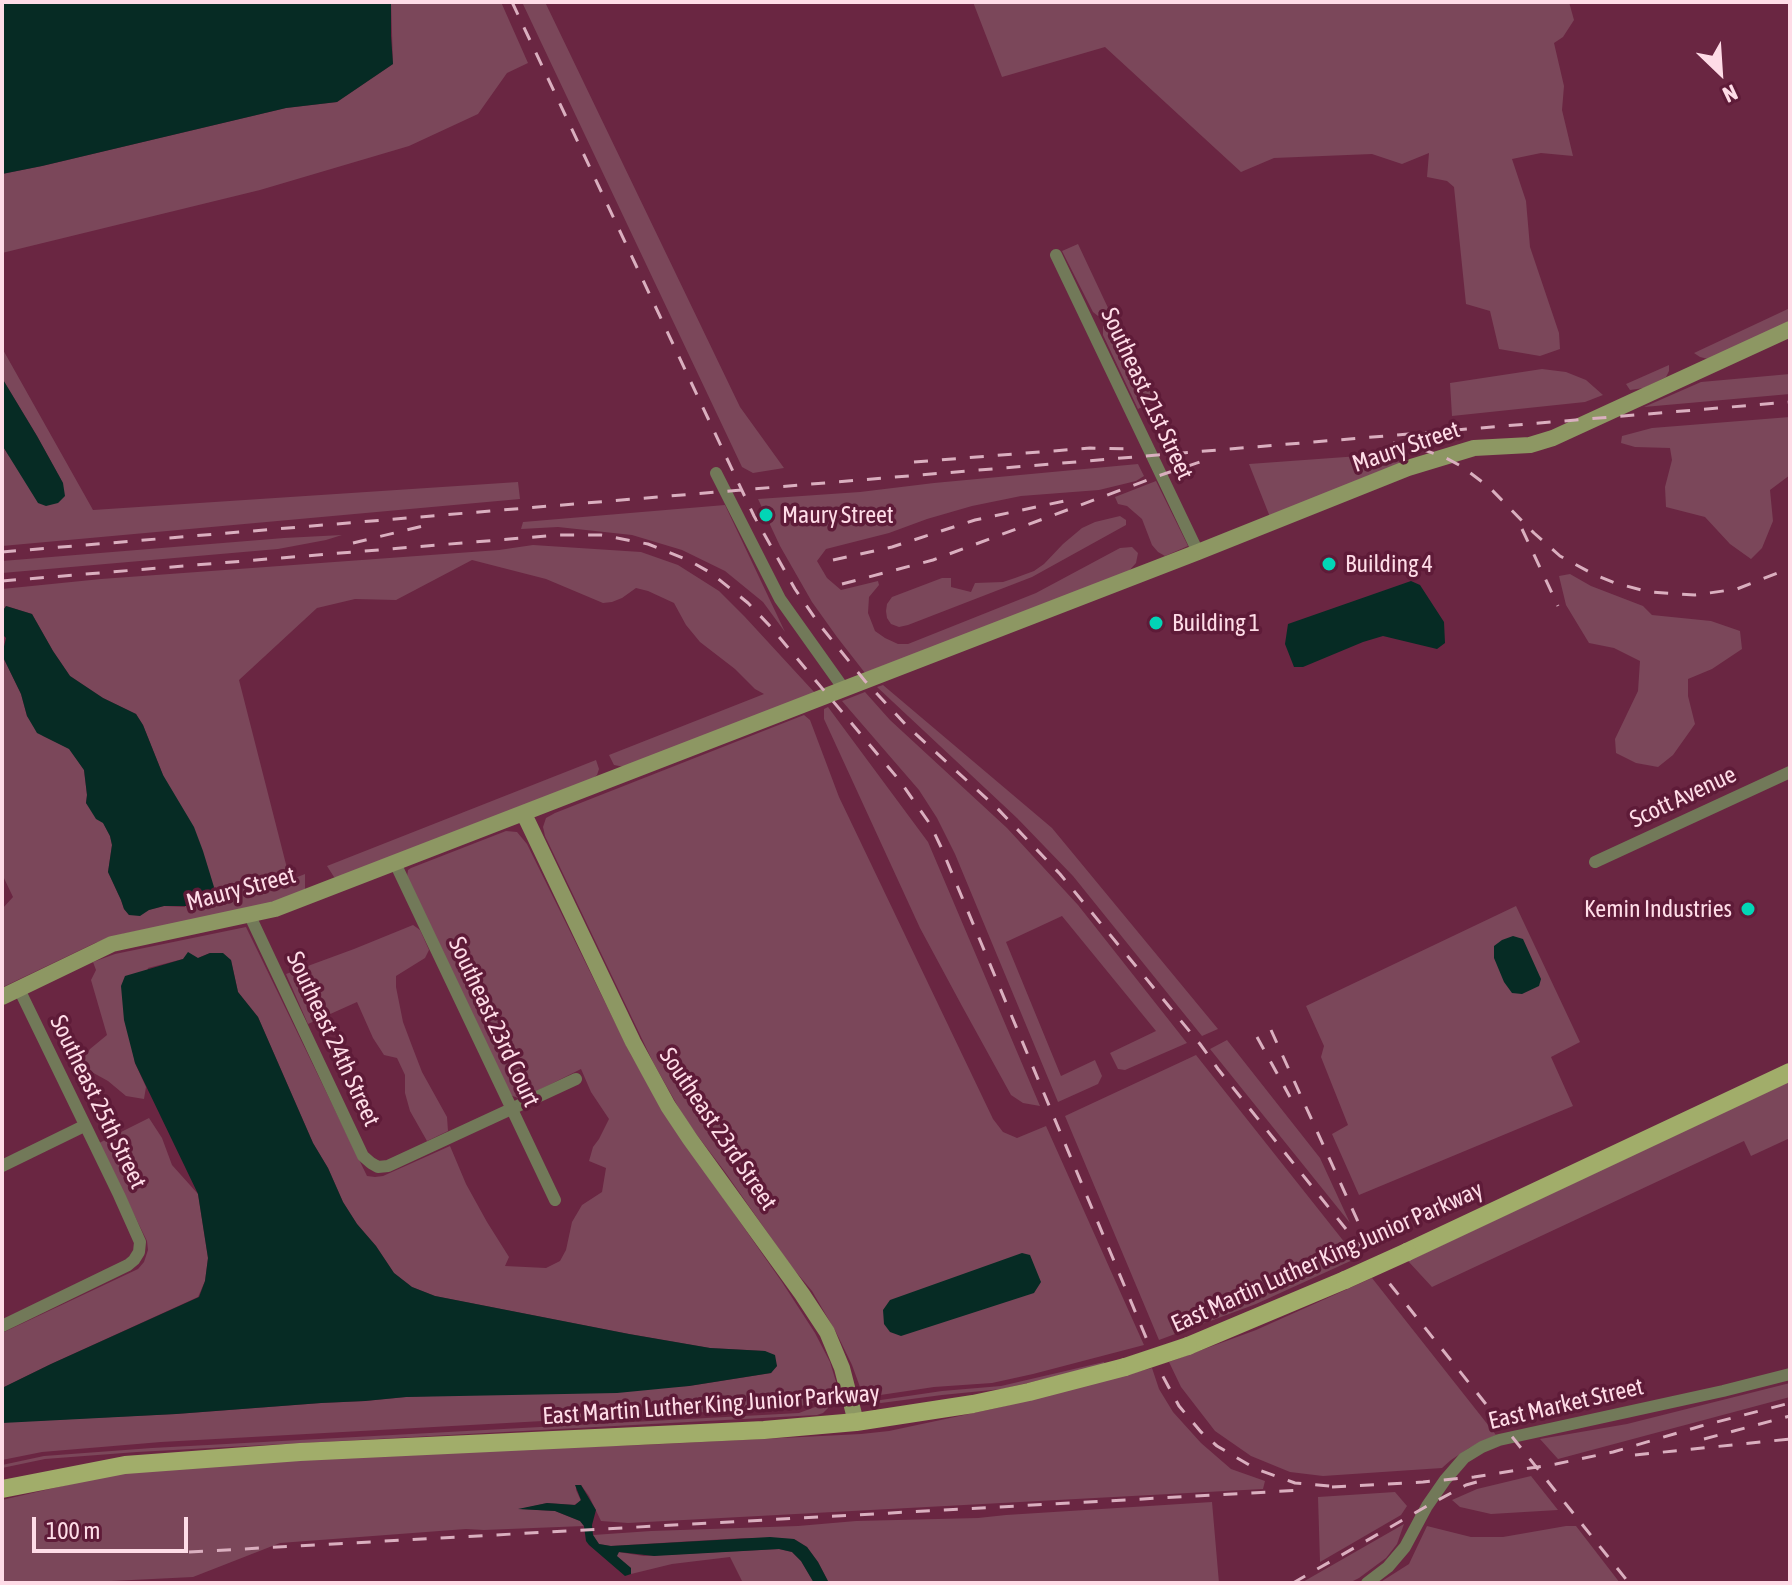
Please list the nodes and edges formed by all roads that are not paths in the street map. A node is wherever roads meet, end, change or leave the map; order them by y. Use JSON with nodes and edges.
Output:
{"nodes":[{"id":1,"x":1056,"y":255,"type":"dead end"},
{"id":2,"x":1790,"y":329,"type":"edge"},
{"id":3,"x":716,"y":473,"type":"dead end"},
{"id":4,"x":1198,"y":552,"type":"junction"},
{"id":5,"x":844,"y":689,"type":"junction"},
{"id":6,"x":1790,"y":772,"type":"edge"},
{"id":7,"x":524,"y":814,"type":"junction"},
{"id":8,"x":1595,"y":862,"type":"dead end"},
{"id":9,"x":395,"y":863,"type":"junction"},
{"id":10,"x":250,"y":916,"type":"junction"},
{"id":11,"x":19,"y":989,"type":"junction"},
{"id":12,"x":2,"y":997,"type":"edge"},
{"id":13,"x":1790,"y":1072,"type":"edge"},
{"id":14,"x":576,"y":1079,"type":"dead end"},
{"id":15,"x":511,"y":1109,"type":"junction"},
{"id":16,"x":84,"y":1126,"type":"junction"},
{"id":17,"x":2,"y":1166,"type":"edge"},
{"id":18,"x":555,"y":1200,"type":"dead end"},
{"id":19,"x":2,"y":1326,"type":"edge"},
{"id":20,"x":1790,"y":1374,"type":"edge"},
{"id":21,"x":856,"y":1422,"type":"junction"},
{"id":22,"x":2,"y":1489,"type":"edge"},
{"id":23,"x":1367,"y":1583,"type":"edge"}],
"edges":[{"from":1,"to":4,"type":"street","name":"Southeast 21st Street"},
{"from":2,"to":4,"type":"main road","name":"Maury Street"},
{"from":3,"to":5,"type":"street"},
{"from":4,"to":5,"type":"main road","name":"Maury Street"},
{"from":5,"to":7,"type":"main road","name":"Maury Street"},
{"from":6,"to":8,"type":"street","name":"Scott Avenue"},
{"from":7,"to":9,"type":"main road","name":"Maury Street"},
{"from":7,"to":21,"type":"main road","name":"Southeast 23rd Street"},
{"from":9,"to":10,"type":"main road","name":"Maury Street"},
{"from":9,"to":15,"type":"street","name":"Southeast 23rd Court"},
{"from":10,"to":11,"type":"main road","name":"Maury Street"},
{"from":10,"to":15,"type":"street","name":"Southeast 24th Street"},
{"from":11,"to":12,"type":"main road","name":"Maury Street"},
{"from":11,"to":16,"type":"street","name":"Southeast 25th Street"},
{"from":13,"to":21,"type":"main road","name":"East Martin Luther King Junior Parkway","bridge":true},
{"from":14,"to":15,"type":"street"},
{"from":15,"to":18,"type":"street","name":"Southeast 23rd Court"},
{"from":16,"to":17,"type":"street"},
{"from":16,"to":19,"type":"street","name":"Southeast 25th Street"},
{"from":20,"to":23,"type":"street","name":"East Market Street"},
{"from":21,"to":22,"type":"main road","name":"East Martin Luther King Junior Parkway"}]}
